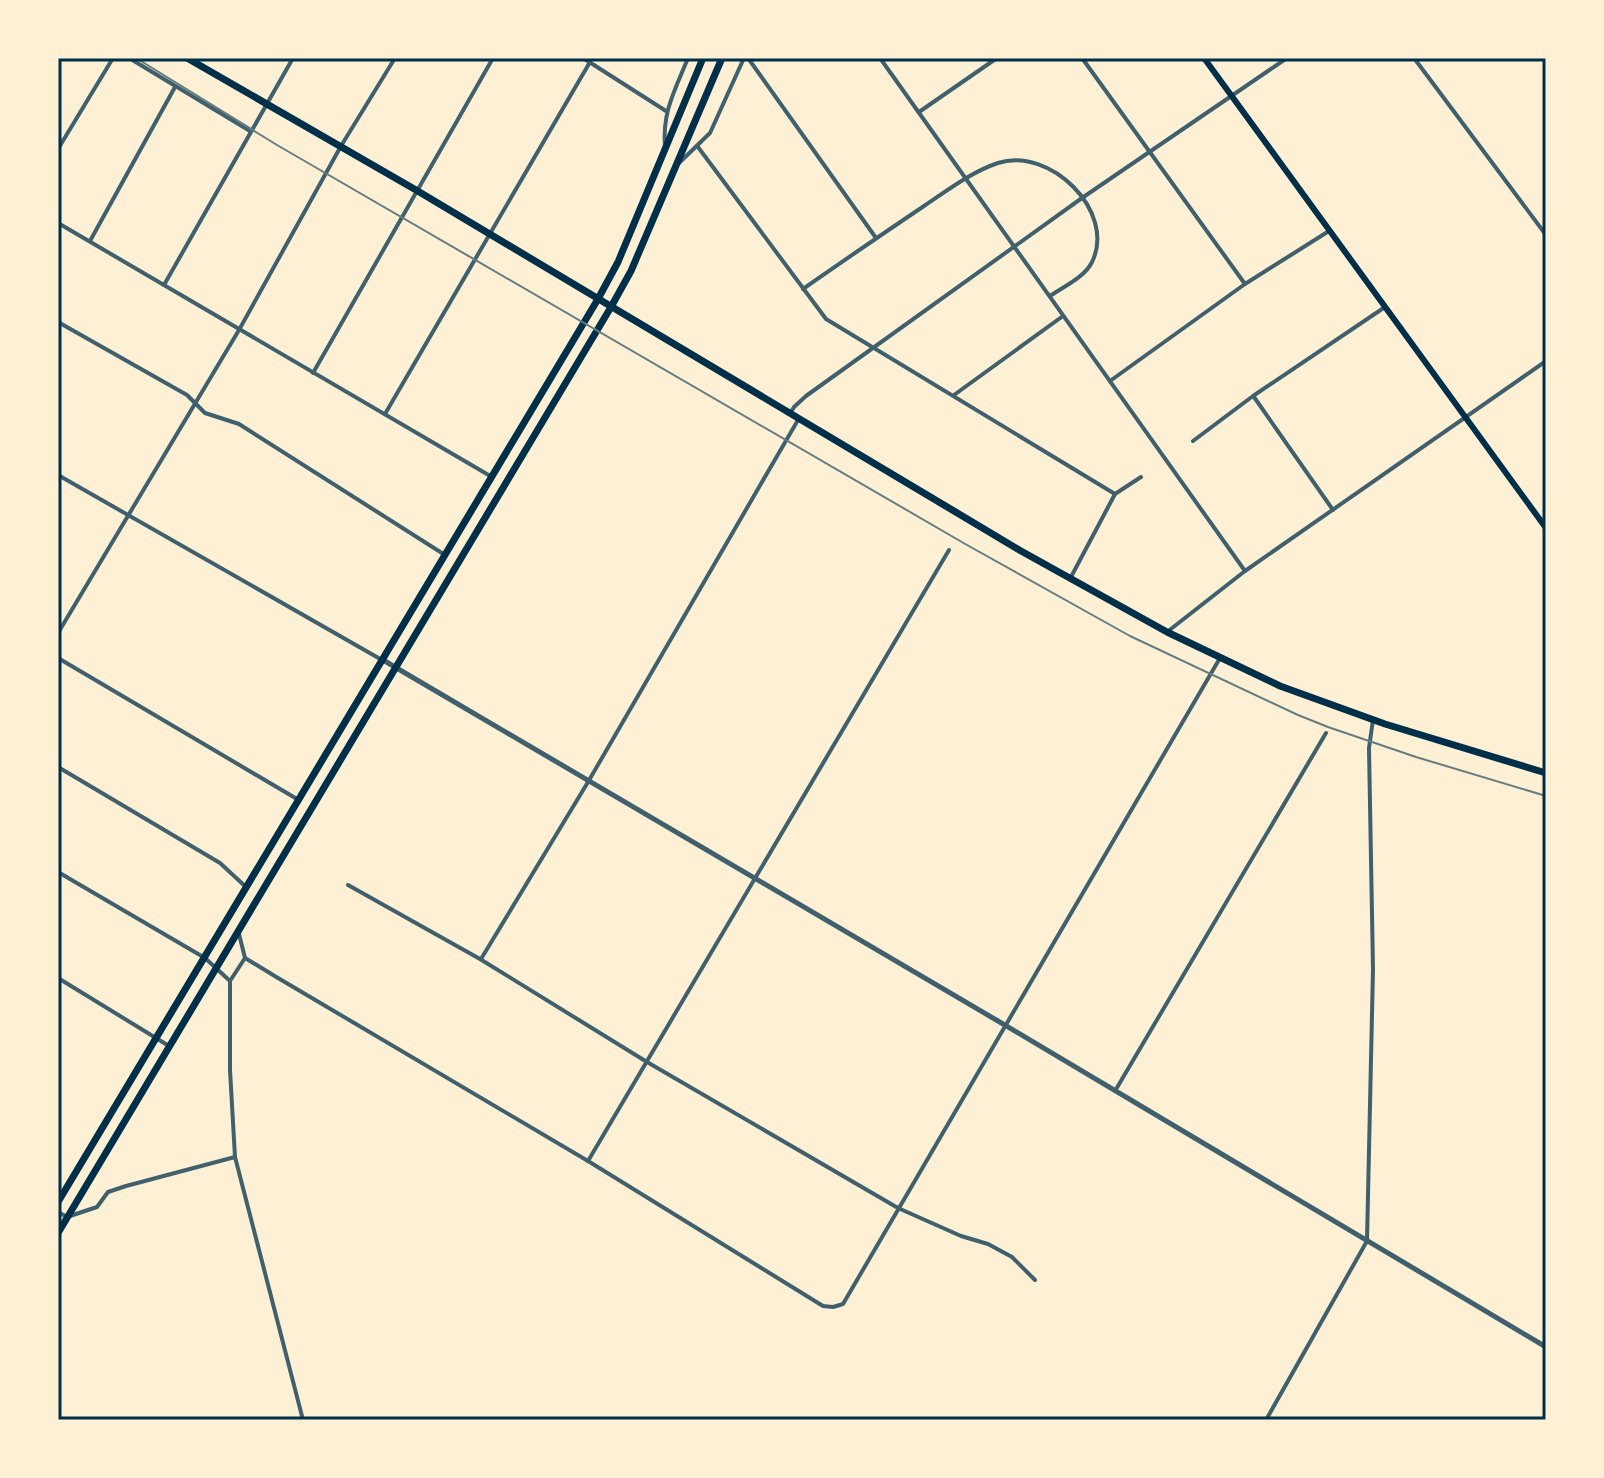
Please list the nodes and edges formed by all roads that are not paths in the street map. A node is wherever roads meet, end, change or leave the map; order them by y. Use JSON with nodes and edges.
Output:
{"nodes":[{"id":1,"x":113,"y":58,"type":"edge"},
{"id":2,"x":129,"y":58,"type":"edge"},
{"id":3,"x":293,"y":58,"type":"edge"},
{"id":4,"x":395,"y":58,"type":"edge"},
{"id":5,"x":493,"y":58,"type":"edge"},
{"id":6,"x":583,"y":58,"type":"edge"},
{"id":7,"x":688,"y":58,"type":"edge"},
{"id":8,"x":703,"y":58,"type":"edge"},
{"id":9,"x":722,"y":58,"type":"edge"},
{"id":10,"x":746,"y":58,"type":"edge"},
{"id":11,"x":880,"y":58,"type":"edge"},
{"id":12,"x":997,"y":58,"type":"edge"},
{"id":13,"x":1082,"y":58,"type":"edge"},
{"id":14,"x":1204,"y":58,"type":"edge"},
{"id":15,"x":1287,"y":58,"type":"edge"},
{"id":16,"x":1414,"y":58,"type":"edge"},
{"id":17,"x":189,"y":59,"type":"edge"},
{"id":18,"x":590,"y":62,"type":"junction"},
{"id":19,"x":175,"y":87,"type":"junction"},
{"id":20,"x":1232,"y":97,"type":"junction"},
{"id":21,"x":265,"y":103,"type":"junction"},
{"id":22,"x":666,"y":111,"type":"junction"},
{"id":23,"x":919,"y":112,"type":"junction"},
{"id":24,"x":250,"y":131,"type":"junction"},
{"id":25,"x":341,"y":146,"type":"junction"},
{"id":26,"x":698,"y":147,"type":"junction"},
{"id":27,"x":665,"y":148,"type":"junction"},
{"id":28,"x":58,"y":149,"type":"edge"},
{"id":29,"x":1149,"y":154,"type":"junction"},
{"id":30,"x":677,"y":164,"type":"junction"},
{"id":31,"x":966,"y":178,"type":"junction"},
{"id":32,"x":416,"y":190,"type":"junction"},
{"id":33,"x":1082,"y":198,"type":"junction"},
{"id":34,"x":58,"y":223,"type":"edge"},
{"id":35,"x":1329,"y":230,"type":"junction"},
{"id":36,"x":489,"y":233,"type":"junction"},
{"id":37,"x":1546,"y":235,"type":"edge"},
{"id":38,"x":876,"y":238,"type":"junction"},
{"id":39,"x":90,"y":241,"type":"junction"},
{"id":40,"x":1016,"y":247,"type":"junction"},
{"id":41,"x":1245,"y":284,"type":"junction"},
{"id":42,"x":164,"y":285,"type":"junction"},
{"id":43,"x":803,"y":289,"type":"junction"},
{"id":44,"x":1050,"y":296,"type":"junction"},
{"id":45,"x":598,"y":299,"type":"junction"},
{"id":46,"x":611,"y":307,"type":"junction"},
{"id":47,"x":1385,"y":307,"type":"junction"},
{"id":48,"x":1063,"y":316,"type":"junction"},
{"id":49,"x":58,"y":322,"type":"edge"},
{"id":50,"x":239,"y":330,"type":"junction"},
{"id":51,"x":873,"y":349,"type":"junction"},
{"id":52,"x":1546,"y":361,"type":"edge"},
{"id":53,"x":313,"y":373,"type":"junction"},
{"id":54,"x":1110,"y":381,"type":"junction"},
{"id":55,"x":954,"y":395,"type":"junction"},
{"id":56,"x":1253,"y":396,"type":"junction"},
{"id":57,"x":194,"y":405,"type":"junction"},
{"id":58,"x":385,"y":414,"type":"junction"},
{"id":59,"x":790,"y":414,"type":"junction"},
{"id":60,"x":1465,"y":417,"type":"junction"},
{"id":61,"x":798,"y":420,"type":"junction"},
{"id":62,"x":1193,"y":441,"type":"dead end"},
{"id":63,"x":58,"y":475,"type":"edge"},
{"id":64,"x":492,"y":477,"type":"junction"},
{"id":65,"x":1141,"y":477,"type":"dead end"},
{"id":66,"x":1115,"y":494,"type":"junction"},
{"id":67,"x":1333,"y":510,"type":"junction"},
{"id":68,"x":128,"y":516,"type":"junction"},
{"id":69,"x":1546,"y":528,"type":"edge"},
{"id":70,"x":949,"y":550,"type":"dead end"},
{"id":71,"x":446,"y":555,"type":"junction"},
{"id":72,"x":1245,"y":571,"type":"junction"},
{"id":73,"x":1070,"y":579,"type":"junction"},
{"id":74,"x":1167,"y":632,"type":"junction"},
{"id":75,"x":58,"y":633,"type":"edge"},
{"id":76,"x":58,"y":658,"type":"edge"},
{"id":77,"x":1220,"y":658,"type":"junction"},
{"id":78,"x":383,"y":660,"type":"junction"},
{"id":79,"x":396,"y":668,"type":"junction"},
{"id":80,"x":1373,"y":720,"type":"junction"},
{"id":81,"x":1326,"y":733,"type":"dead end"},
{"id":82,"x":58,"y":767,"type":"edge"},
{"id":83,"x":1546,"y":773,"type":"edge"},
{"id":84,"x":588,"y":782,"type":"junction"},
{"id":85,"x":299,"y":800,"type":"junction"},
{"id":86,"x":58,"y":872,"type":"edge"},
{"id":87,"x":755,"y":879,"type":"junction"},
{"id":88,"x":348,"y":885,"type":"dead end"},
{"id":89,"x":246,"y":887,"type":"junction"},
{"id":90,"x":239,"y":932,"type":"junction"},
{"id":91,"x":205,"y":958,"type":"junction"},
{"id":92,"x":245,"y":958,"type":"junction"},
{"id":93,"x":480,"y":959,"type":"junction"},
{"id":94,"x":218,"y":969,"type":"junction"},
{"id":95,"x":58,"y":978,"type":"edge"},
{"id":96,"x":230,"y":981,"type":"junction"},
{"id":97,"x":1007,"y":1027,"type":"junction"},
{"id":98,"x":157,"y":1038,"type":"junction"},
{"id":99,"x":170,"y":1047,"type":"junction"},
{"id":100,"x":647,"y":1062,"type":"junction"},
{"id":101,"x":1115,"y":1091,"type":"junction"},
{"id":102,"x":235,"y":1157,"type":"junction"},
{"id":103,"x":588,"y":1161,"type":"junction"},
{"id":104,"x":58,"y":1202,"type":"edge"},
{"id":105,"x":898,"y":1208,"type":"junction"},
{"id":106,"x":58,"y":1212,"type":"edge"},
{"id":107,"x":67,"y":1217,"type":"junction"},
{"id":108,"x":58,"y":1233,"type":"edge"},
{"id":109,"x":1367,"y":1241,"type":"junction"},
{"id":110,"x":1035,"y":1280,"type":"dead end"},
{"id":111,"x":1546,"y":1347,"type":"edge"},
{"id":112,"x":303,"y":1420,"type":"edge"},
{"id":113,"x":1266,"y":1420,"type":"edge"}],
"edges":[{"from":1,"to":28,"type":"street"},
{"from":2,"to":19,"type":"street"},
{"from":3,"to":21,"type":"street"},
{"from":4,"to":25,"type":"street"},
{"from":5,"to":32,"type":"street"},
{"from":6,"to":18,"type":"street"},
{"from":7,"to":22,"type":"street"},
{"from":8,"to":27,"type":"main road"},
{"from":9,"to":30,"type":"main road"},
{"from":10,"to":26,"type":"street"},
{"from":10,"to":38,"type":"street"},
{"from":11,"to":23,"type":"street"},
{"from":12,"to":23,"type":"street"},
{"from":13,"to":29,"type":"street"},
{"from":14,"to":20,"type":"main road"},
{"from":15,"to":20,"type":"street"},
{"from":16,"to":37,"type":"street"},
{"from":17,"to":21,"type":"main road"},
{"from":18,"to":22,"type":"street"},
{"from":18,"to":36,"type":"street"},
{"from":19,"to":24,"type":"street"},
{"from":19,"to":39,"type":"street"},
{"from":20,"to":29,"type":"street"},
{"from":20,"to":35,"type":"main road"},
{"from":21,"to":24,"type":"street"},
{"from":21,"to":25,"type":"main road"},
{"from":22,"to":27,"type":"street"},
{"from":23,"to":31,"type":"street"},
{"from":24,"to":42,"type":"street"},
{"from":25,"to":32,"type":"main road"},
{"from":25,"to":50,"type":"street"},
{"from":26,"to":30,"type":"street"},
{"from":26,"to":43,"type":"street"},
{"from":27,"to":45,"type":"main road"},
{"from":29,"to":33,"type":"street"},
{"from":29,"to":41,"type":"street"},
{"from":30,"to":46,"type":"main road"},
{"from":31,"to":33,"type":"street"},
{"from":31,"to":38,"type":"street"},
{"from":31,"to":40,"type":"street"},
{"from":32,"to":36,"type":"main road"},
{"from":32,"to":53,"type":"street"},
{"from":33,"to":40,"type":"street"},
{"from":33,"to":44,"type":"street"},
{"from":34,"to":39,"type":"street"},
{"from":35,"to":41,"type":"street"},
{"from":35,"to":47,"type":"main road"},
{"from":36,"to":45,"type":"main road"},
{"from":36,"to":58,"type":"street"},
{"from":38,"to":43,"type":"street"},
{"from":39,"to":42,"type":"street"},
{"from":40,"to":44,"type":"street"},
{"from":40,"to":51,"type":"street"},
{"from":41,"to":54,"type":"street"},
{"from":42,"to":50,"type":"street"},
{"from":43,"to":51,"type":"street"},
{"from":44,"to":48,"type":"street"},
{"from":45,"to":46,"type":"main road"},
{"from":45,"to":64,"type":"main road"},
{"from":46,"to":59,"type":"main road"},
{"from":46,"to":79,"type":"main road"},
{"from":47,"to":56,"type":"street"},
{"from":47,"to":60,"type":"main road"},
{"from":48,"to":54,"type":"street"},
{"from":48,"to":55,"type":"street"},
{"from":49,"to":57,"type":"street"},
{"from":50,"to":53,"type":"street"},
{"from":50,"to":57,"type":"street"},
{"from":51,"to":55,"type":"street"},
{"from":51,"to":59,"type":"street"},
{"from":52,"to":60,"type":"street"},
{"from":53,"to":58,"type":"street"},
{"from":54,"to":72,"type":"street"},
{"from":55,"to":66,"type":"street"},
{"from":56,"to":62,"type":"street"},
{"from":56,"to":67,"type":"street"},
{"from":57,"to":68,"type":"street"},
{"from":57,"to":71,"type":"street"},
{"from":58,"to":64,"type":"street"},
{"from":59,"to":61,"type":"main road"},
{"from":60,"to":67,"type":"street"},
{"from":60,"to":69,"type":"main road"},
{"from":61,"to":73,"type":"main road"},
{"from":61,"to":84,"type":"street"},
{"from":63,"to":68,"type":"street"},
{"from":64,"to":71,"type":"main road"},
{"from":65,"to":66,"type":"street"},
{"from":66,"to":73,"type":"street"},
{"from":67,"to":72,"type":"street"},
{"from":68,"to":75,"type":"street"},
{"from":68,"to":78,"type":"street"},
{"from":70,"to":87,"type":"street"},
{"from":71,"to":78,"type":"main road"},
{"from":72,"to":74,"type":"street"},
{"from":73,"to":74,"type":"main road"},
{"from":74,"to":77,"type":"main road"},
{"from":76,"to":85,"type":"street"},
{"from":77,"to":80,"type":"main road"},
{"from":77,"to":97,"type":"street"},
{"from":78,"to":79,"type":"street"},
{"from":78,"to":85,"type":"main road"},
{"from":79,"to":84,"type":"street"},
{"from":79,"to":90,"type":"main road"},
{"from":80,"to":83,"type":"main road"},
{"from":80,"to":109,"type":"street"},
{"from":81,"to":101,"type":"street"},
{"from":82,"to":89,"type":"street"},
{"from":84,"to":87,"type":"street"},
{"from":84,"to":93,"type":"street"},
{"from":85,"to":89,"type":"main road"},
{"from":86,"to":91,"type":"street"},
{"from":87,"to":97,"type":"street"},
{"from":87,"to":100,"type":"street"},
{"from":88,"to":93,"type":"street"},
{"from":89,"to":91,"type":"main road"},
{"from":90,"to":92,"type":"street"},
{"from":90,"to":94,"type":"main road"},
{"from":91,"to":94,"type":"street"},
{"from":91,"to":98,"type":"main road"},
{"from":92,"to":96,"type":"street"},
{"from":92,"to":103,"type":"street"},
{"from":93,"to":100,"type":"street"},
{"from":94,"to":96,"type":"street"},
{"from":94,"to":99,"type":"main road"},
{"from":95,"to":98,"type":"street"},
{"from":96,"to":102,"type":"street"},
{"from":97,"to":101,"type":"street"},
{"from":97,"to":105,"type":"street"},
{"from":98,"to":99,"type":"street"},
{"from":98,"to":104,"type":"main road"},
{"from":99,"to":107,"type":"main road"},
{"from":100,"to":103,"type":"street"},
{"from":100,"to":105,"type":"street"},
{"from":101,"to":109,"type":"street"},
{"from":102,"to":107,"type":"street"},
{"from":102,"to":112,"type":"street"},
{"from":103,"to":105,"type":"street"},
{"from":105,"to":110,"type":"street"},
{"from":106,"to":107,"type":"street"},
{"from":107,"to":108,"type":"main road"},
{"from":109,"to":111,"type":"street"},
{"from":109,"to":113,"type":"street"}]}
